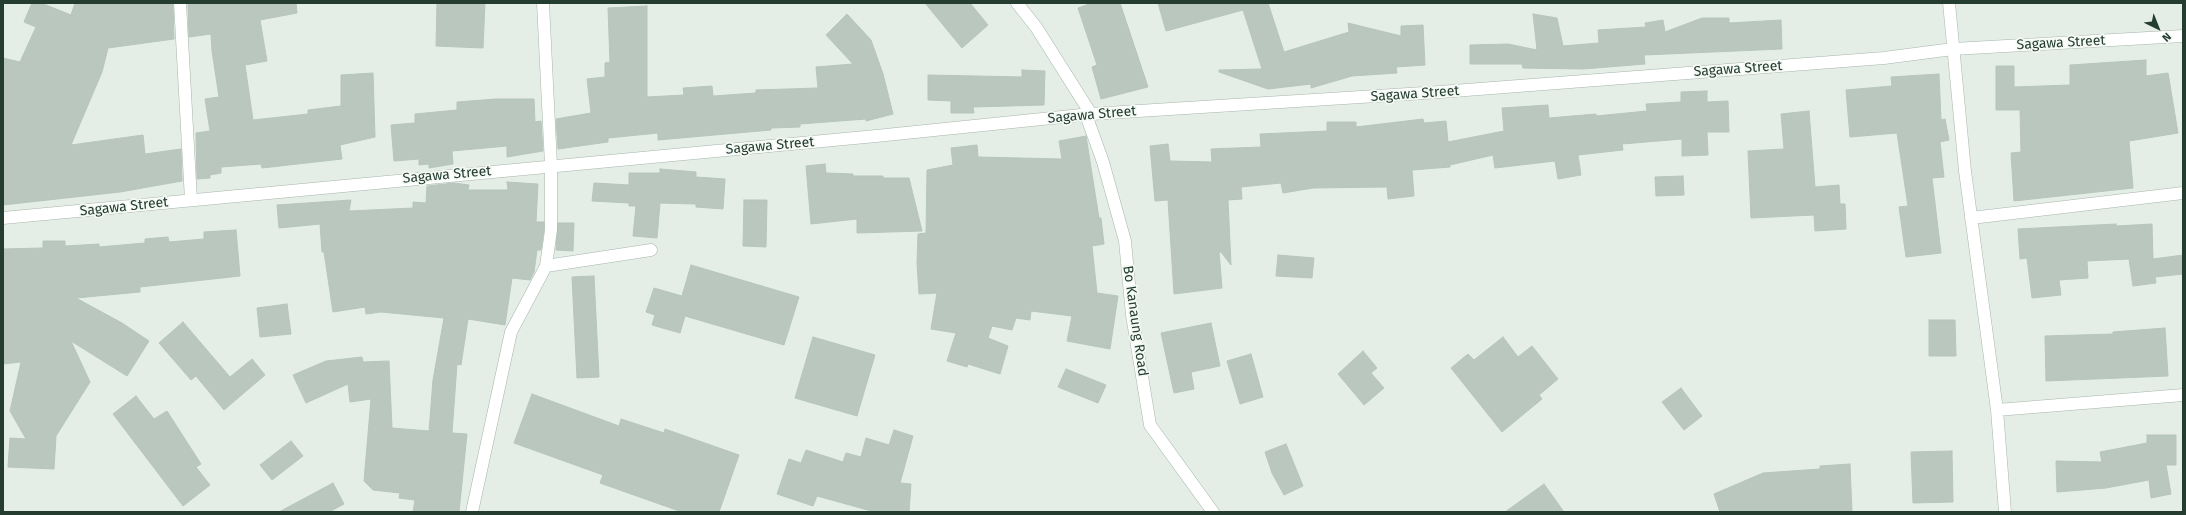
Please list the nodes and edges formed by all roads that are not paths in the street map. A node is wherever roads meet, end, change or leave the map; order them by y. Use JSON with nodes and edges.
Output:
{"nodes":[{"id":1,"x":180,"y":3,"type":"edge"},
{"id":2,"x":543,"y":3,"type":"edge"},
{"id":3,"x":1017,"y":3,"type":"edge"},
{"id":4,"x":1949,"y":3,"type":"edge"},
{"id":5,"x":2183,"y":36,"type":"edge"},
{"id":6,"x":1953,"y":49,"type":"junction"},
{"id":7,"x":1088,"y":114,"type":"junction"},
{"id":8,"x":551,"y":165,"type":"junction"},
{"id":9,"x":2183,"y":193,"type":"edge"},
{"id":10,"x":191,"y":200,"type":"junction"},
{"id":11,"x":3,"y":218,"type":"edge"},
{"id":12,"x":1971,"y":218,"type":"junction"},
{"id":13,"x":651,"y":250,"type":"dead end"},
{"id":14,"x":546,"y":266,"type":"junction"},
{"id":15,"x":2183,"y":395,"type":"edge"},
{"id":16,"x":1998,"y":410,"type":"junction"},
{"id":17,"x":472,"y":512,"type":"edge"},
{"id":18,"x":1213,"y":512,"type":"edge"},
{"id":19,"x":2005,"y":512,"type":"edge"}],
"edges":[{"from":1,"to":10,"type":"street"},
{"from":2,"to":8,"type":"street"},
{"from":3,"to":7,"type":"street","name":"Bo Kanaung Road"},
{"from":4,"to":6,"type":"street"},
{"from":5,"to":6,"type":"street","name":"Sagawa Street"},
{"from":6,"to":7,"type":"street","name":"Sagawa Street"},
{"from":6,"to":12,"type":"street"},
{"from":7,"to":8,"type":"street","name":"Sagawa Street"},
{"from":7,"to":18,"type":"street","name":"Bo Kanaung Road"},
{"from":8,"to":10,"type":"street","name":"Sagawa Street"},
{"from":8,"to":14,"type":"street"},
{"from":9,"to":12,"type":"street"},
{"from":10,"to":11,"type":"street","name":"Sagawa Street"},
{"from":12,"to":16,"type":"street"},
{"from":13,"to":14,"type":"street"},
{"from":14,"to":17,"type":"street"},
{"from":15,"to":16,"type":"street"},
{"from":16,"to":19,"type":"street"}]}
